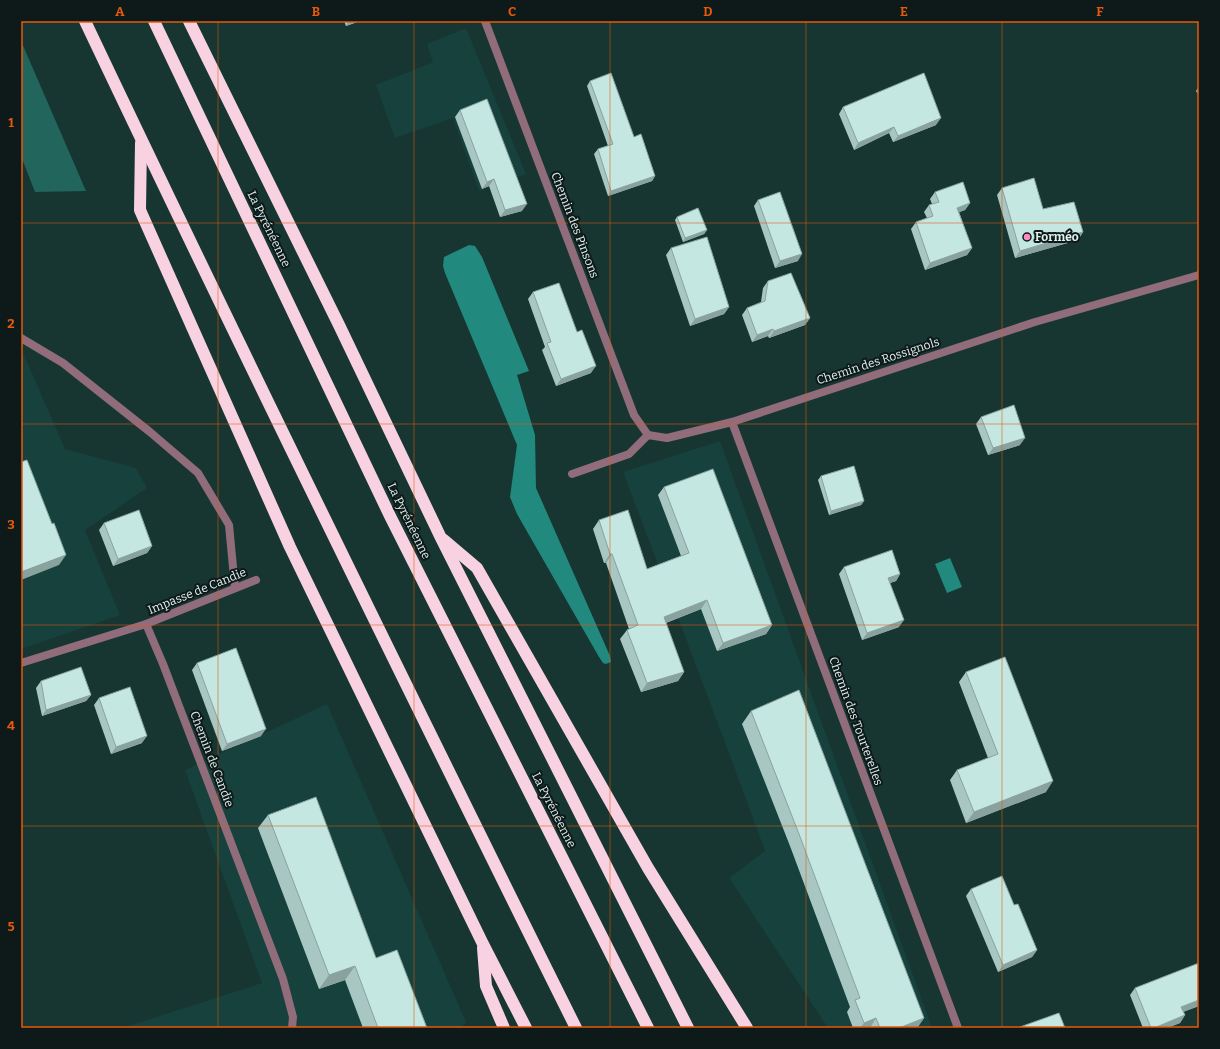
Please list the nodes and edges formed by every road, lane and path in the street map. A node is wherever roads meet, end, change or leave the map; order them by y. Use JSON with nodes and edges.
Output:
{"nodes":[{"id":1,"x":85,"y":21,"type":"edge"},
{"id":2,"x":154,"y":21,"type":"edge"},
{"id":3,"x":189,"y":21,"type":"edge"},
{"id":4,"x":485,"y":21,"type":"edge"},
{"id":5,"x":141,"y":139,"type":"junction"},
{"id":6,"x":1199,"y":275,"type":"edge"},
{"id":7,"x":21,"y":338,"type":"edge"},
{"id":8,"x":732,"y":422,"type":"junction"},
{"id":9,"x":648,"y":436,"type":"junction"},
{"id":10,"x":572,"y":474,"type":"dead end"},
{"id":11,"x":441,"y":538,"type":"junction"},
{"id":12,"x":256,"y":580,"type":"dead end"},
{"id":13,"x":235,"y":588,"type":"junction"},
{"id":14,"x":146,"y":624,"type":"junction"},
{"id":15,"x":21,"y":663,"type":"edge"},
{"id":16,"x":482,"y":942,"type":"junction"},
{"id":17,"x":292,"y":1028,"type":"edge"},
{"id":18,"x":504,"y":1028,"type":"edge"},
{"id":19,"x":526,"y":1028,"type":"edge"},
{"id":20,"x":576,"y":1028,"type":"edge"},
{"id":21,"x":648,"y":1028,"type":"edge"},
{"id":22,"x":688,"y":1028,"type":"edge"},
{"id":23,"x":748,"y":1028,"type":"edge"},
{"id":24,"x":958,"y":1028,"type":"edge"}],
"edges":[{"from":1,"to":5,"type":"highway"},
{"from":2,"to":21,"type":"highway","name":"La Pyrénéenne"},
{"from":3,"to":11,"type":"highway"},
{"from":4,"to":9,"type":"street","name":"Chemin des Pinsons"},
{"from":5,"to":16,"type":"highway"},
{"from":5,"to":20,"type":"highway"},
{"from":6,"to":8,"type":"street","name":"Chemin des Rossignols"},
{"from":7,"to":13,"type":"street"},
{"from":8,"to":9,"type":"street","name":"Chemin des Rossignols"},
{"from":8,"to":24,"type":"street","name":"Chemin des Tourterelles"},
{"from":9,"to":10,"type":"street"},
{"from":11,"to":22,"type":"highway"},
{"from":11,"to":23,"type":"highway"},
{"from":12,"to":13,"type":"street","name":"Impasse de Candie"},
{"from":13,"to":14,"type":"street","name":"Impasse de Candie"},
{"from":14,"to":15,"type":"street"},
{"from":14,"to":17,"type":"street","name":"Chemin de Candie"},
{"from":16,"to":18,"type":"highway"},
{"from":16,"to":19,"type":"highway"}]}
